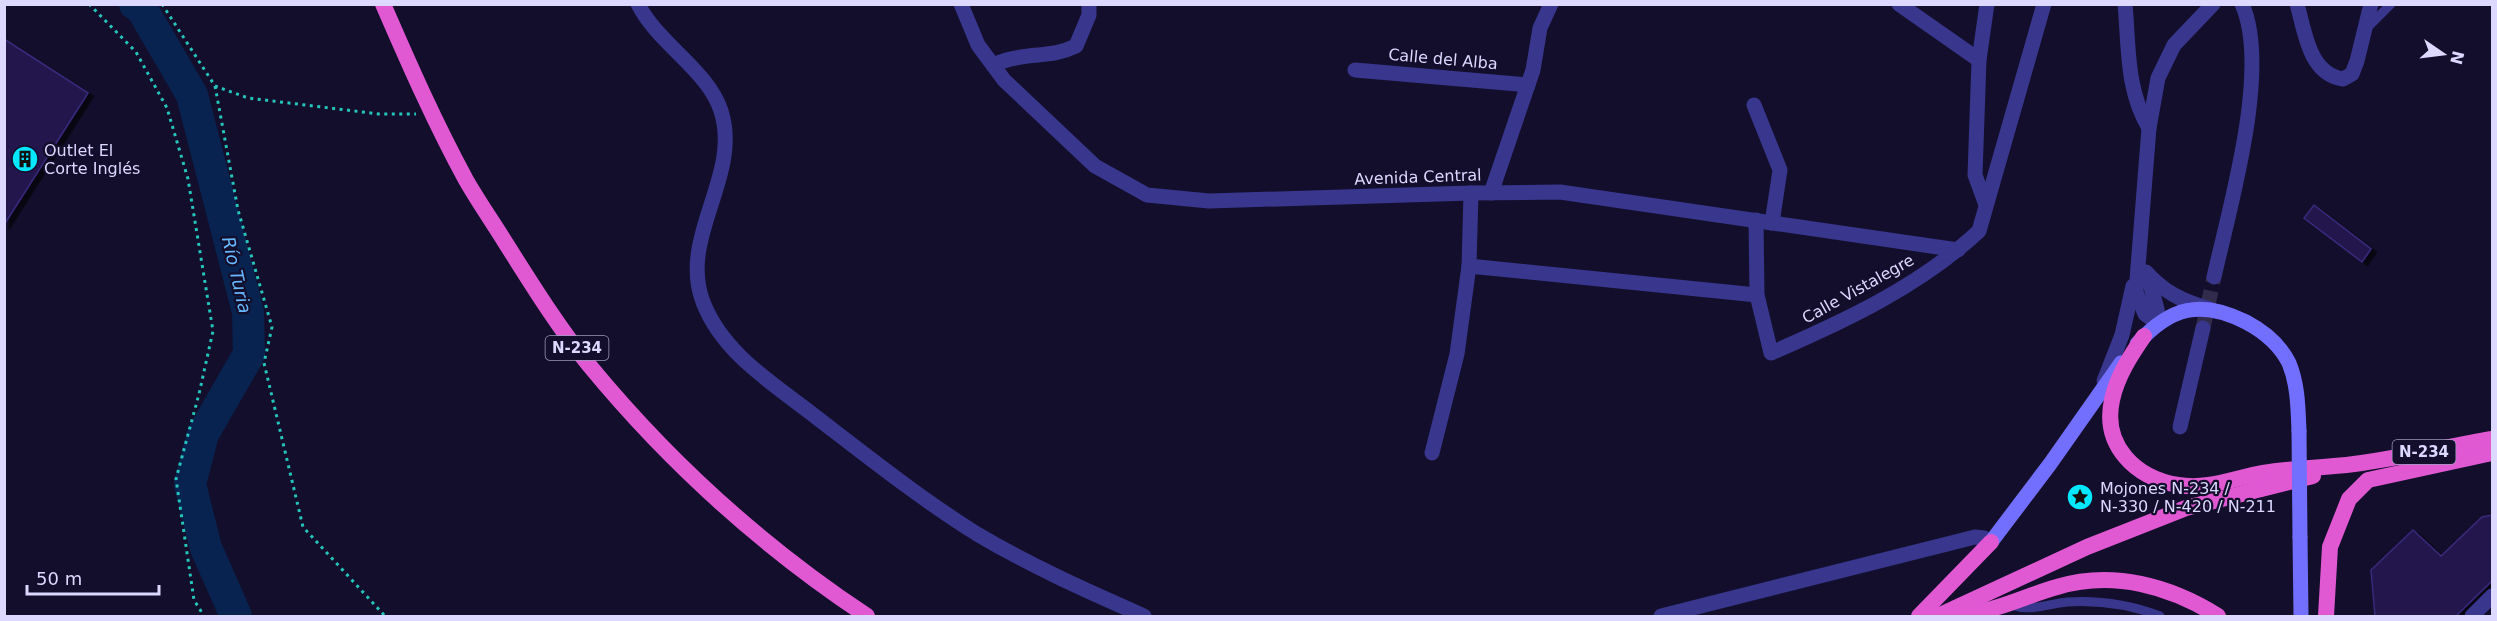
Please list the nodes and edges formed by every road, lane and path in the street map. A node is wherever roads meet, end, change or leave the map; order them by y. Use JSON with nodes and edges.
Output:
{"nodes":[{"id":1,"x":89,"y":4,"type":"edge"},
{"id":2,"x":162,"y":4,"type":"edge"},
{"id":3,"x":383,"y":4,"type":"edge"},
{"id":4,"x":638,"y":4,"type":"edge"},
{"id":5,"x":961,"y":4,"type":"edge"},
{"id":6,"x":1089,"y":4,"type":"edge"},
{"id":7,"x":1551,"y":4,"type":"edge"},
{"id":8,"x":1899,"y":4,"type":"edge"},
{"id":9,"x":1987,"y":4,"type":"edge"},
{"id":10,"x":2044,"y":4,"type":"edge"},
{"id":11,"x":2125,"y":4,"type":"edge"},
{"id":12,"x":2212,"y":4,"type":"edge"},
{"id":13,"x":2242,"y":4,"type":"edge"},
{"id":14,"x":2297,"y":4,"type":"edge"},
{"id":15,"x":2371,"y":4,"type":"edge"},
{"id":16,"x":2391,"y":4,"type":"edge"},
{"id":17,"x":2365,"y":29,"type":"junction"},
{"id":18,"x":1979,"y":60,"type":"junction"},
{"id":19,"x":993,"y":65,"type":"junction"},
{"id":20,"x":1355,"y":70,"type":"dead end"},
{"id":21,"x":1528,"y":85,"type":"junction"},
{"id":22,"x":215,"y":86,"type":"junction"},
{"id":23,"x":1754,"y":105,"type":"dead end"},
{"id":24,"x":432,"y":114,"type":"junction"},
{"id":25,"x":2149,"y":128,"type":"junction"},
{"id":26,"x":1471,"y":193,"type":"junction"},
{"id":27,"x":1491,"y":193,"type":"junction"},
{"id":28,"x":1986,"y":205,"type":"junction"},
{"id":29,"x":1756,"y":220,"type":"junction"},
{"id":30,"x":1772,"y":223,"type":"junction"},
{"id":31,"x":1958,"y":250,"type":"junction"},
{"id":32,"x":1469,"y":266,"type":"junction"},
{"id":33,"x":2141,"y":273,"type":"junction"},
{"id":34,"x":2214,"y":277,"type":"tunnel mouth"},
{"id":35,"x":1757,"y":295,"type":"junction"},
{"id":36,"x":2216,"y":310,"type":"junction"},
{"id":37,"x":2203,"y":328,"type":"tunnel mouth"},
{"id":38,"x":2151,"y":329,"type":"junction"},
{"id":39,"x":2097,"y":396,"type":"junction"},
{"id":40,"x":2180,"y":427,"type":"dead end"},
{"id":41,"x":2493,"y":439,"type":"edge"},
{"id":42,"x":1431,"y":453,"type":"dead end"},
{"id":43,"x":2493,"y":453,"type":"edge"},
{"id":44,"x":2355,"y":464,"type":"junction"},
{"id":45,"x":1991,"y":542,"type":"junction"},
{"id":46,"x":2493,"y":596,"type":"edge"},
{"id":47,"x":2006,"y":603,"type":"junction"},
{"id":48,"x":1943,"y":614,"type":"edge"},
{"id":49,"x":204,"y":616,"type":"edge"},
{"id":50,"x":385,"y":616,"type":"edge"},
{"id":51,"x":867,"y":616,"type":"edge"},
{"id":52,"x":1144,"y":616,"type":"edge"},
{"id":53,"x":1661,"y":616,"type":"edge"},
{"id":54,"x":1919,"y":616,"type":"edge"},
{"id":55,"x":2160,"y":616,"type":"edge"},
{"id":56,"x":2218,"y":616,"type":"edge"},
{"id":57,"x":2301,"y":616,"type":"edge"},
{"id":58,"x":2326,"y":616,"type":"edge"},
{"id":59,"x":2472,"y":616,"type":"edge"}],
"edges":[{"from":1,"to":49,"type":"path"},
{"from":2,"to":22,"type":"path"},
{"from":3,"to":24,"type":"highway","number":"N-234"},
{"from":4,"to":52,"type":"street"},
{"from":5,"to":19,"type":"street","name":"Avenida Central"},
{"from":6,"to":19,"type":"street"},
{"from":7,"to":21,"type":"street"},
{"from":8,"to":18,"type":"street"},
{"from":9,"to":18,"type":"street"},
{"from":10,"to":28,"type":"street","name":"Calle Vistalegre"},
{"from":11,"to":25,"type":"street"},
{"from":12,"to":25,"type":"street"},
{"from":13,"to":34,"type":"street"},
{"from":14,"to":17,"type":"street"},
{"from":15,"to":17,"type":"street"},
{"from":16,"to":17,"type":"lane"},
{"from":18,"to":28,"type":"street"},
{"from":19,"to":26,"type":"street","name":"Avenida Central"},
{"from":20,"to":21,"type":"street","name":"Calle del Alba"},
{"from":21,"to":27,"type":"street"},
{"from":22,"to":24,"type":"path"},
{"from":22,"to":50,"type":"path"},
{"from":23,"to":30,"type":"street"},
{"from":24,"to":51,"type":"highway","number":"N-234"},
{"from":25,"to":33,"type":"street"},
{"from":26,"to":27,"type":"street","name":"Avenida Central"},
{"from":26,"to":32,"type":"street"},
{"from":27,"to":29,"type":"street","name":"Avenida Central"},
{"from":28,"to":31,"type":"street","name":"Calle Vistalegre"},
{"from":29,"to":30,"type":"street","name":"Avenida Central"},
{"from":29,"to":35,"type":"street"},
{"from":30,"to":31,"type":"street","name":"Avenida Central"},
{"from":31,"to":35,"type":"street","name":"Calle Vistalegre"},
{"from":32,"to":35,"type":"street"},
{"from":32,"to":42,"type":"street"},
{"from":33,"to":36,"type":"street"},
{"from":33,"to":38,"type":"street"},
{"from":33,"to":39,"type":"street"},
{"from":36,"to":38,"type":"main road"},
{"from":36,"to":57,"type":"main road","bridge":true},
{"from":37,"to":40,"type":"street"},
{"from":38,"to":39,"type":"main road"},
{"from":38,"to":44,"type":"highway"},
{"from":39,"to":45,"type":"main road"},
{"from":41,"to":44,"type":"highway","number":"N-234"},
{"from":43,"to":58,"type":"highway"},
{"from":44,"to":48,"type":"highway","number":"N-234"},
{"from":45,"to":53,"type":"street"},
{"from":45,"to":54,"type":"highway"},
{"from":46,"to":59,"type":"street"},
{"from":47,"to":48,"type":"highway"},
{"from":47,"to":55,"type":"lane"},
{"from":47,"to":56,"type":"highway"}]}
